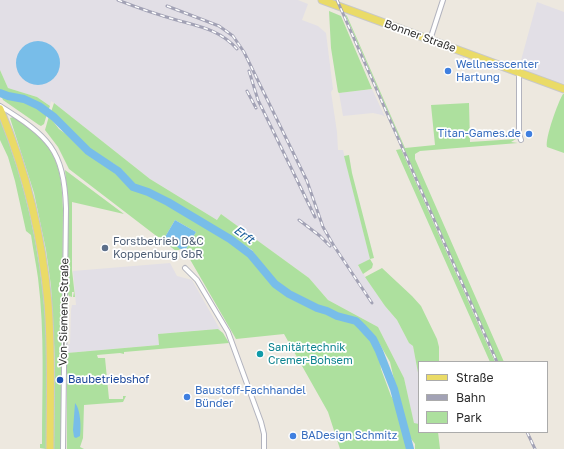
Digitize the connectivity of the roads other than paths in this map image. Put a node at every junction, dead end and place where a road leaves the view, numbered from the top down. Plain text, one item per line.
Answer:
1 (322, 0) edge
2 (443, 0) edge
3 (430, 40) junction
4 (519, 72) junction
5 (564, 89) edge
6 (0, 108) edge
7 (521, 140) dead end
8 (185, 268) dead end
9 (50, 449) edge
10 (63, 449) edge
11 (264, 449) edge

1 - 3 main road, Bonner Straße
2 - 3 street
3 - 4 main road, Bonner Straße
4 - 5 main road, Bonner Straße
4 - 7 street
6 - 9 main road
6 - 10 street, Von-Siemens-Straße
8 - 11 street

